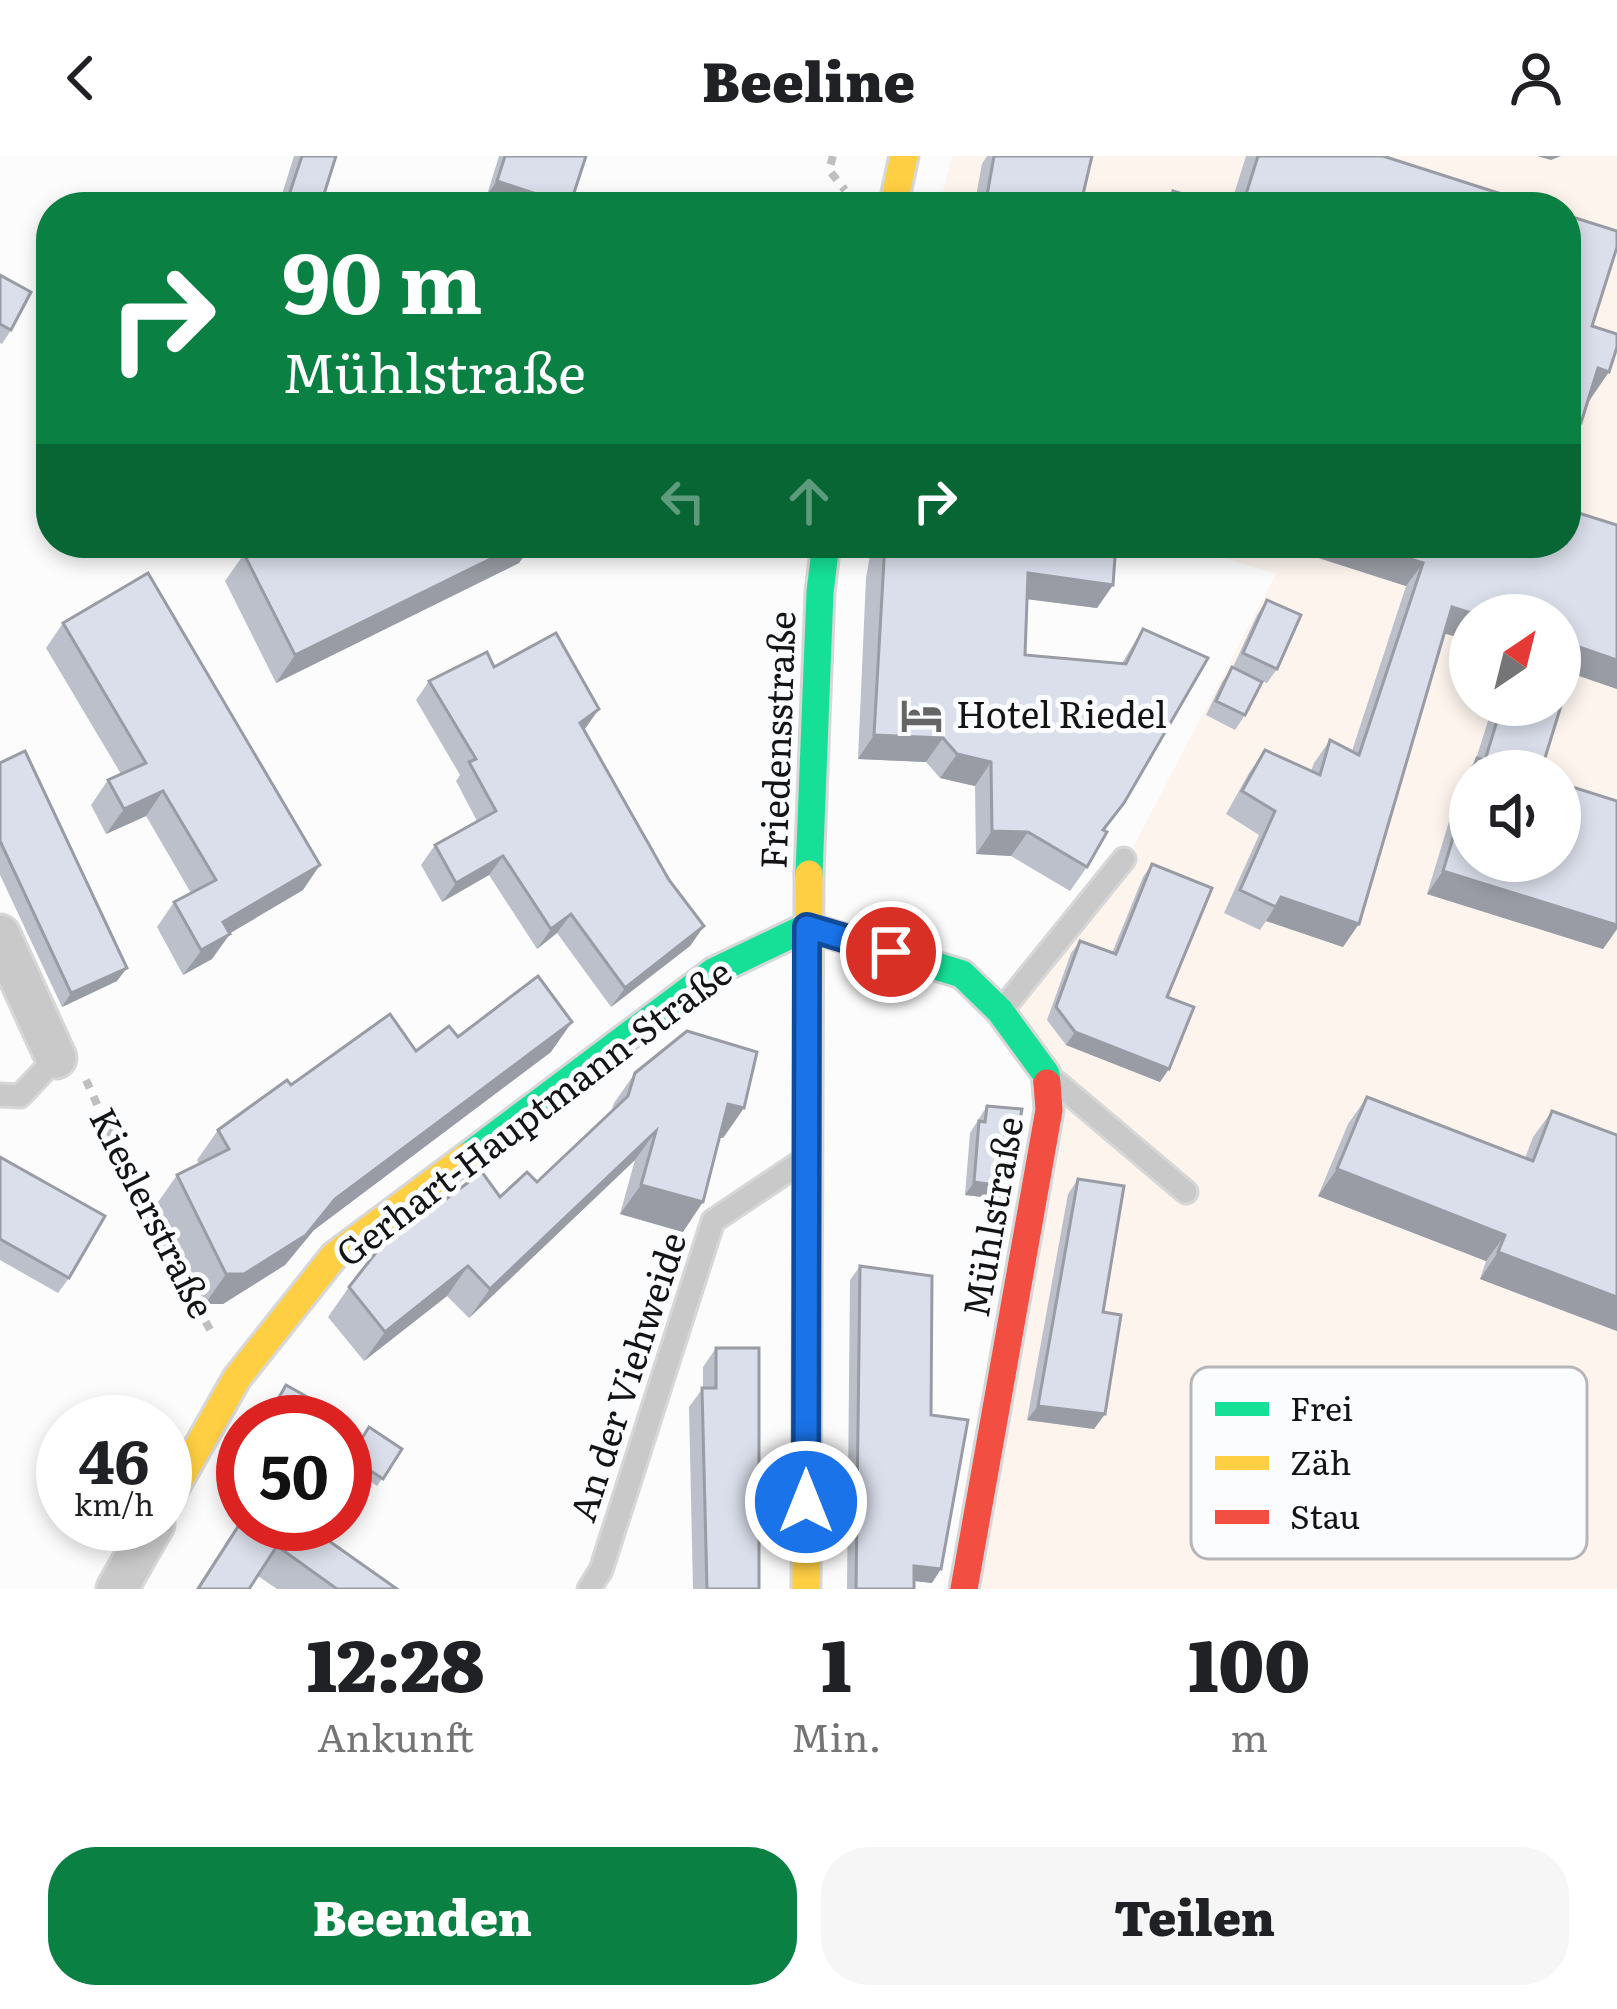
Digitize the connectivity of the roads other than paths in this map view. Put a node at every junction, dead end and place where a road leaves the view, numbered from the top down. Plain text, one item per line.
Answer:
1 (904, 156) edge
2 (896, 192) edge
3 (825, 558) edge
4 (1124, 859) dead end
5 (807, 927) junction
6 (0, 935) edge
7 (1000, 1012) junction
8 (56, 1058) joint
9 (1046, 1074) junction
10 (0, 1095) edge
11 (806, 1159) junction
12 (1186, 1192) dead end
13 (192, 1457) edge
14 (140, 1551) edge
15 (122, 1588) edge
16 (589, 1589) edge
17 (806, 1589) edge
18 (964, 1589) edge

1 - 2 street
3 - 5 street, Friedensstraße
4 - 7 lane
5 - 7 street, Mühlstraße
5 - 11 street, Friedensstraße
5 - 13 street, Gerhart-Hauptmann-Straße
6 - 8 street
7 - 9 street, Mühlstraße
8 - 10 lane
9 - 12 lane
9 - 18 street, Mühlstraße
11 - 16 lane, An der Viehweide
11 - 17 street, Friedensstraße
14 - 15 street

